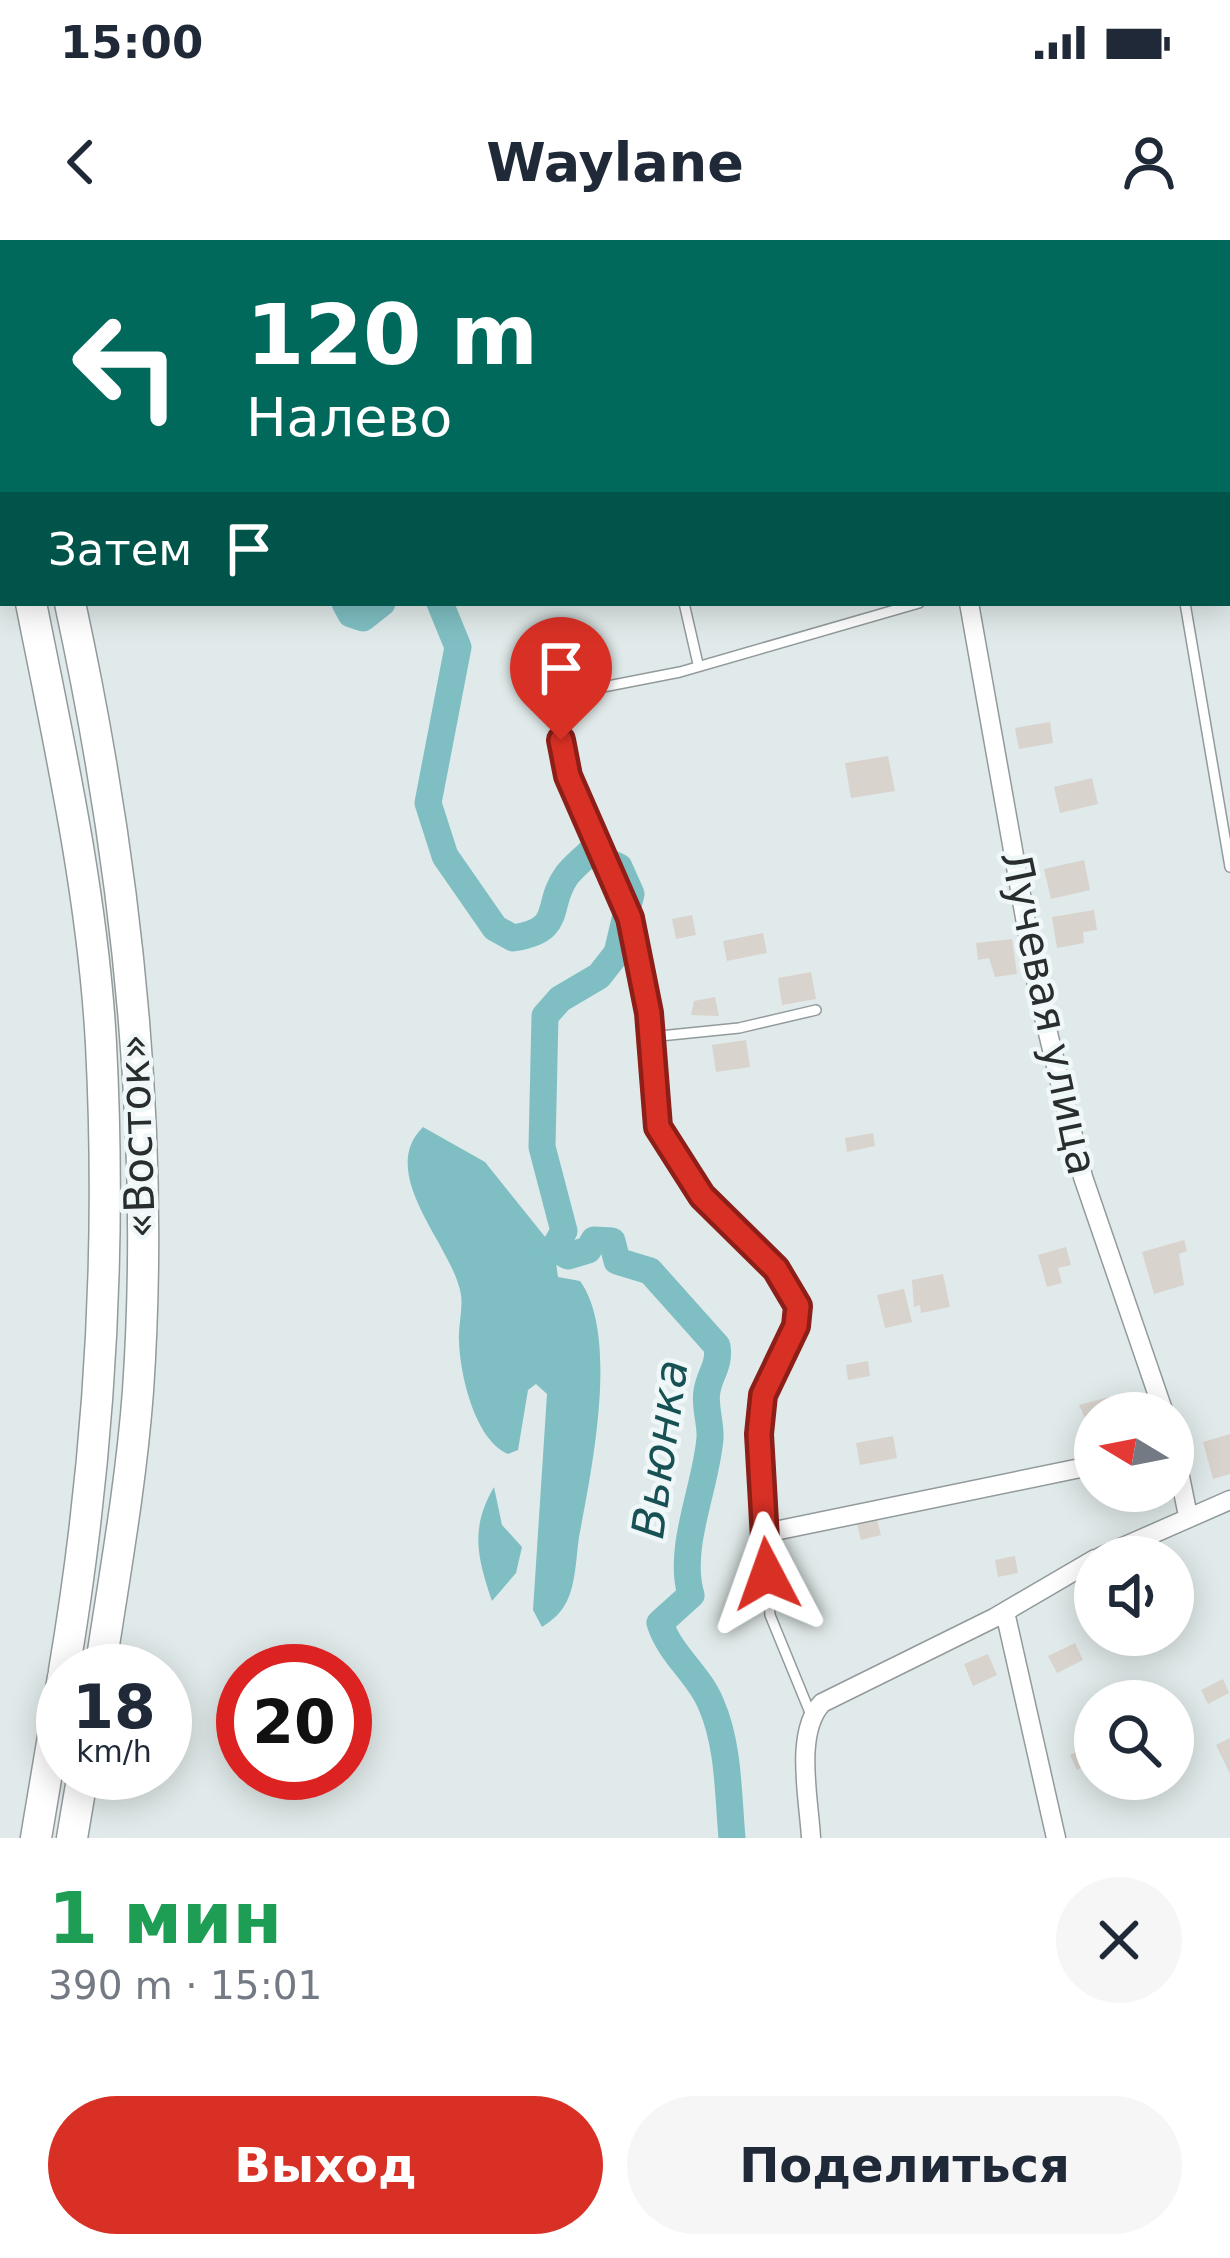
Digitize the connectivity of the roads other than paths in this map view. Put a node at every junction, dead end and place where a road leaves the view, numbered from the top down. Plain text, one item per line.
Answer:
1 (33, 606) edge
2 (71, 606) edge
3 (685, 606) edge
4 (908, 606) edge
5 (970, 606) edge
6 (1186, 606) edge
7 (698, 664) junction
8 (1230, 867) edge
9 (816, 1010) dead end
10 (650, 1036) junction
11 (1157, 1392) edge
12 (1074, 1469) edge
13 (1230, 1500) edge
14 (1187, 1512) edge
15 (1188, 1516) junction
16 (765, 1533) junction
17 (1145, 1536) edge
18 (1074, 1571) edge
19 (1004, 1612) junction
20 (68, 1644) edge
21 (104, 1644) edge
22 (811, 1714) junction
23 (42, 1800) edge
24 (78, 1800) edge
25 (36, 1838) edge
26 (72, 1838) edge
27 (811, 1838) edge
28 (1056, 1838) edge

1 - 20 highway, «Восток»
2 - 21 highway, «Восток»
3 - 7 lane
4 - 7 lane
5 - 11 street, Лучевая улица
6 - 8 lane
7 - 10 lane
9 - 10 lane
10 - 16 lane
12 - 16 street
13 - 15 street
14 - 15 street
15 - 17 street
16 - 22 lane
18 - 19 street
19 - 22 street
19 - 28 street
22 - 27 street
23 - 25 highway, «Восток»
24 - 26 highway

